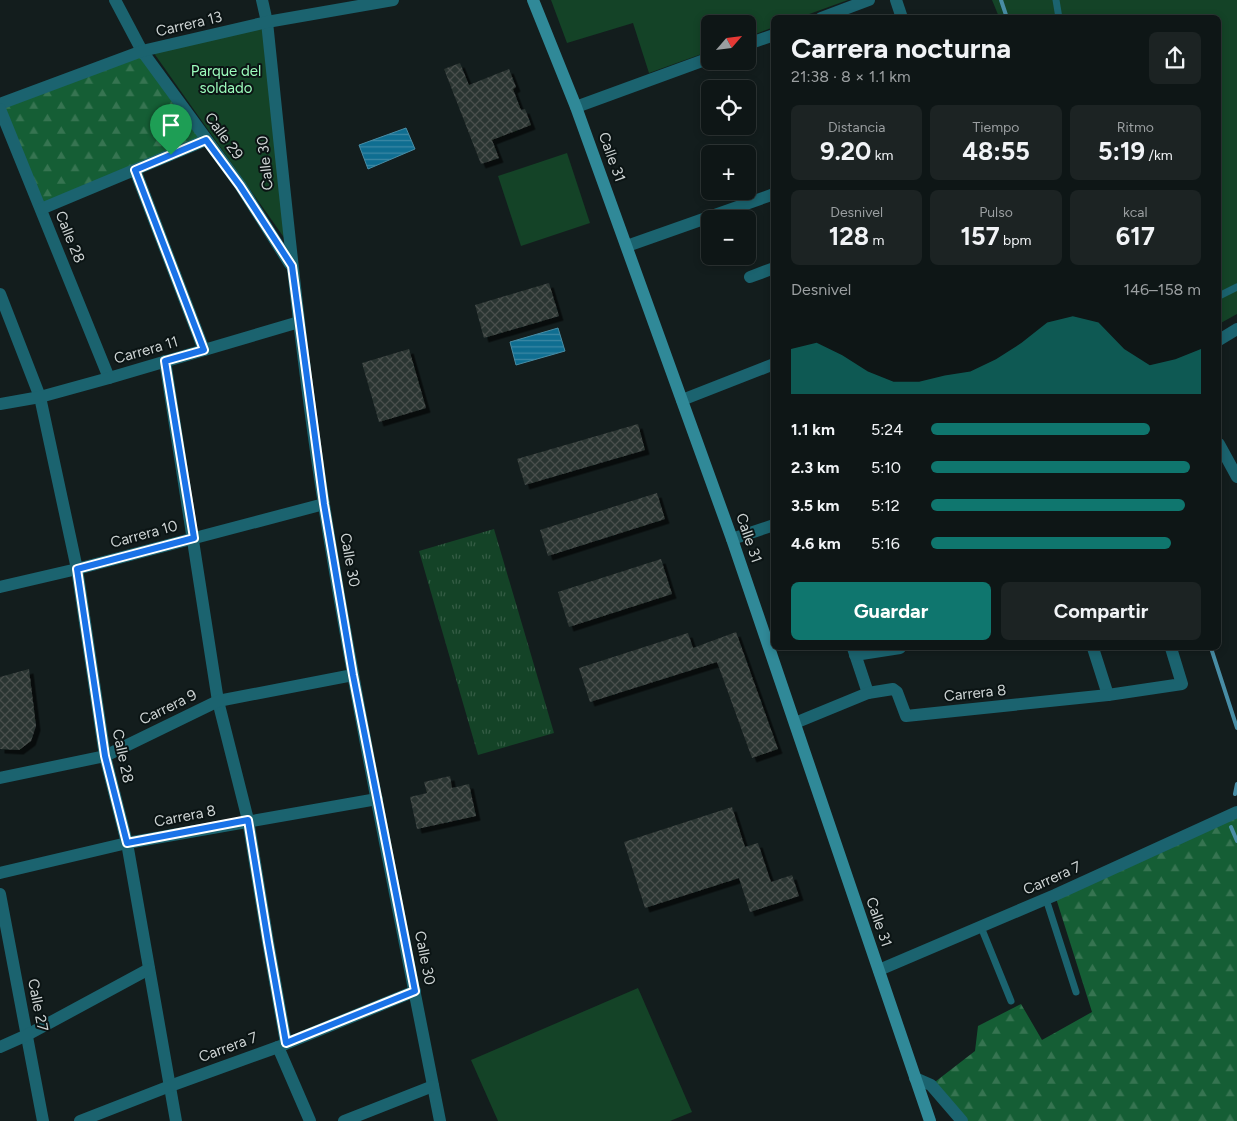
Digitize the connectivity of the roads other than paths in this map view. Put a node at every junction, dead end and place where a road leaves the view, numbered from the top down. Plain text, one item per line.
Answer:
1 (115, 0) edge
2 (262, 0) edge
3 (393, 0) edge
4 (533, 0) edge
5 (869, 0) edge
6 (896, 0) edge
7 (1056, 0) edge
8 (829, 15) edge
9 (901, 15) edge
10 (1058, 15) edge
11 (267, 22) junction
12 (771, 36) edge
13 (756, 41) edge
14 (142, 51) junction
15 (701, 61) edge
16 (0, 104) edge
17 (576, 107) junction
18 (0, 109) edge
19 (206, 140) junction
20 (135, 170) junction
21 (771, 195) edge
22 (41, 209) junction
23 (627, 246) junction
24 (292, 266) junction
25 (771, 269) edge
26 (750, 277) dead end
27 (1237, 287) edge
28 (0, 294) edge
29 (1221, 295) edge
30 (299, 322) junction
31 (1236, 332) edge
32 (1221, 339) edge
33 (204, 350) junction
34 (165, 361) junction
35 (771, 365) edge
36 (109, 378) junction
37 (40, 397) junction
38 (682, 400) junction
39 (0, 404) edge
40 (1221, 448) edge
41 (1237, 477) edge
42 (324, 504) junction
43 (771, 526) edge
44 (194, 538) junction
45 (732, 539) junction
46 (77, 569) junction
47 (0, 587) edge
48 (869, 650) edge
49 (1094, 650) edge
50 (1172, 650) edge
51 (854, 651) edge
52 (353, 675) junction
53 (868, 693) junction
54 (1108, 695) junction
55 (218, 701) junction
56 (795, 723) junction
57 (105, 756) junction
58 (0, 778) edge
59 (377, 798) junction
60 (1237, 812) edge
61 (248, 820) junction
62 (127, 843) junction
63 (0, 873) edge
64 (0, 894) edge
65 (1046, 899) junction
66 (981, 927) junction
67 (149, 970) junction
68 (879, 970) junction
69 (415, 991) junction
70 (1076, 992) dead end
71 (1011, 1001) dead end
72 (27, 1035) junction
73 (282, 1045) junction
74 (0, 1047) edge
75 (915, 1078) junction
76 (170, 1086) junction
77 (433, 1086) junction
78 (43, 1121) edge
79 (80, 1121) edge
80 (176, 1121) edge
81 (310, 1121) edge
82 (344, 1121) edge
83 (440, 1121) edge
84 (930, 1121) edge
85 (962, 1121) edge

1 - 14 street, Calle 29
2 - 11 street, Calle 30
3 - 11 street, Carrera 13
4 - 17 main road, Calle 31
5 - 8 street
6 - 9 street
7 - 10 lane
11 - 14 street, Carrera 13
11 - 24 street, Calle 30
12 - 13 street
14 - 16 street, Carrera 13
14 - 19 street, Calle 29
15 - 17 street
17 - 23 main road, Calle 31
18 - 22 street, Calle 28
19 - 20 street
19 - 24 street, Calle 29
20 - 22 street
20 - 33 street
21 - 23 street
22 - 36 street, Calle 28
23 - 38 main road, Calle 31
24 - 30 street, Calle 30
25 - 26 street
27 - 29 lane
28 - 37 street, Calle 28
30 - 33 street, Carrera 11
30 - 42 street, Calle 30
31 - 32 street
33 - 34 street, Carrera 11
34 - 36 street, Carrera 11
34 - 44 street
35 - 38 street
36 - 37 street, Carrera 11
37 - 39 street, Carrera 11
37 - 46 street, Calle 28
38 - 45 main road, Calle 31
40 - 41 street
42 - 44 street, Carrera 10
42 - 52 street, Calle 30
43 - 45 street
44 - 46 street, Carrera 10
44 - 55 street
45 - 56 main road, Calle 31
46 - 47 street, Carrera 10
46 - 57 street, Calle 28
48 - 51 street
49 - 54 street
50 - 54 street, Carrera 8
51 - 53 street
52 - 55 street, Carrera 9
52 - 59 street, Calle 30
53 - 54 street, Carrera 8
53 - 56 street, Carrera 8
55 - 57 street, Carrera 9
55 - 61 street
56 - 68 main road, Calle 31
57 - 58 street, Carrera 9
57 - 62 street, Calle 28
59 - 61 street, Carrera 8
59 - 69 street, Calle 30
60 - 65 street, Carrera 7
61 - 62 street, Carrera 8
61 - 73 street
62 - 63 street, Carrera 8
62 - 67 street, Calle 28
64 - 72 street, Calle 27
65 - 66 street, Carrera 7
65 - 70 lane
66 - 68 street, Carrera 7
66 - 71 lane
67 - 72 street
67 - 76 street, Calle 28
68 - 75 main road, Calle 31
69 - 73 street, Carrera 7
69 - 77 street, Calle 30
72 - 74 street
72 - 78 street, Calle 27
73 - 76 street, Carrera 7
73 - 81 street
75 - 84 main road, Calle 31
75 - 85 street
76 - 79 street, Carrera 7
76 - 80 street, Calle 28
77 - 82 street
77 - 83 street, Calle 30

